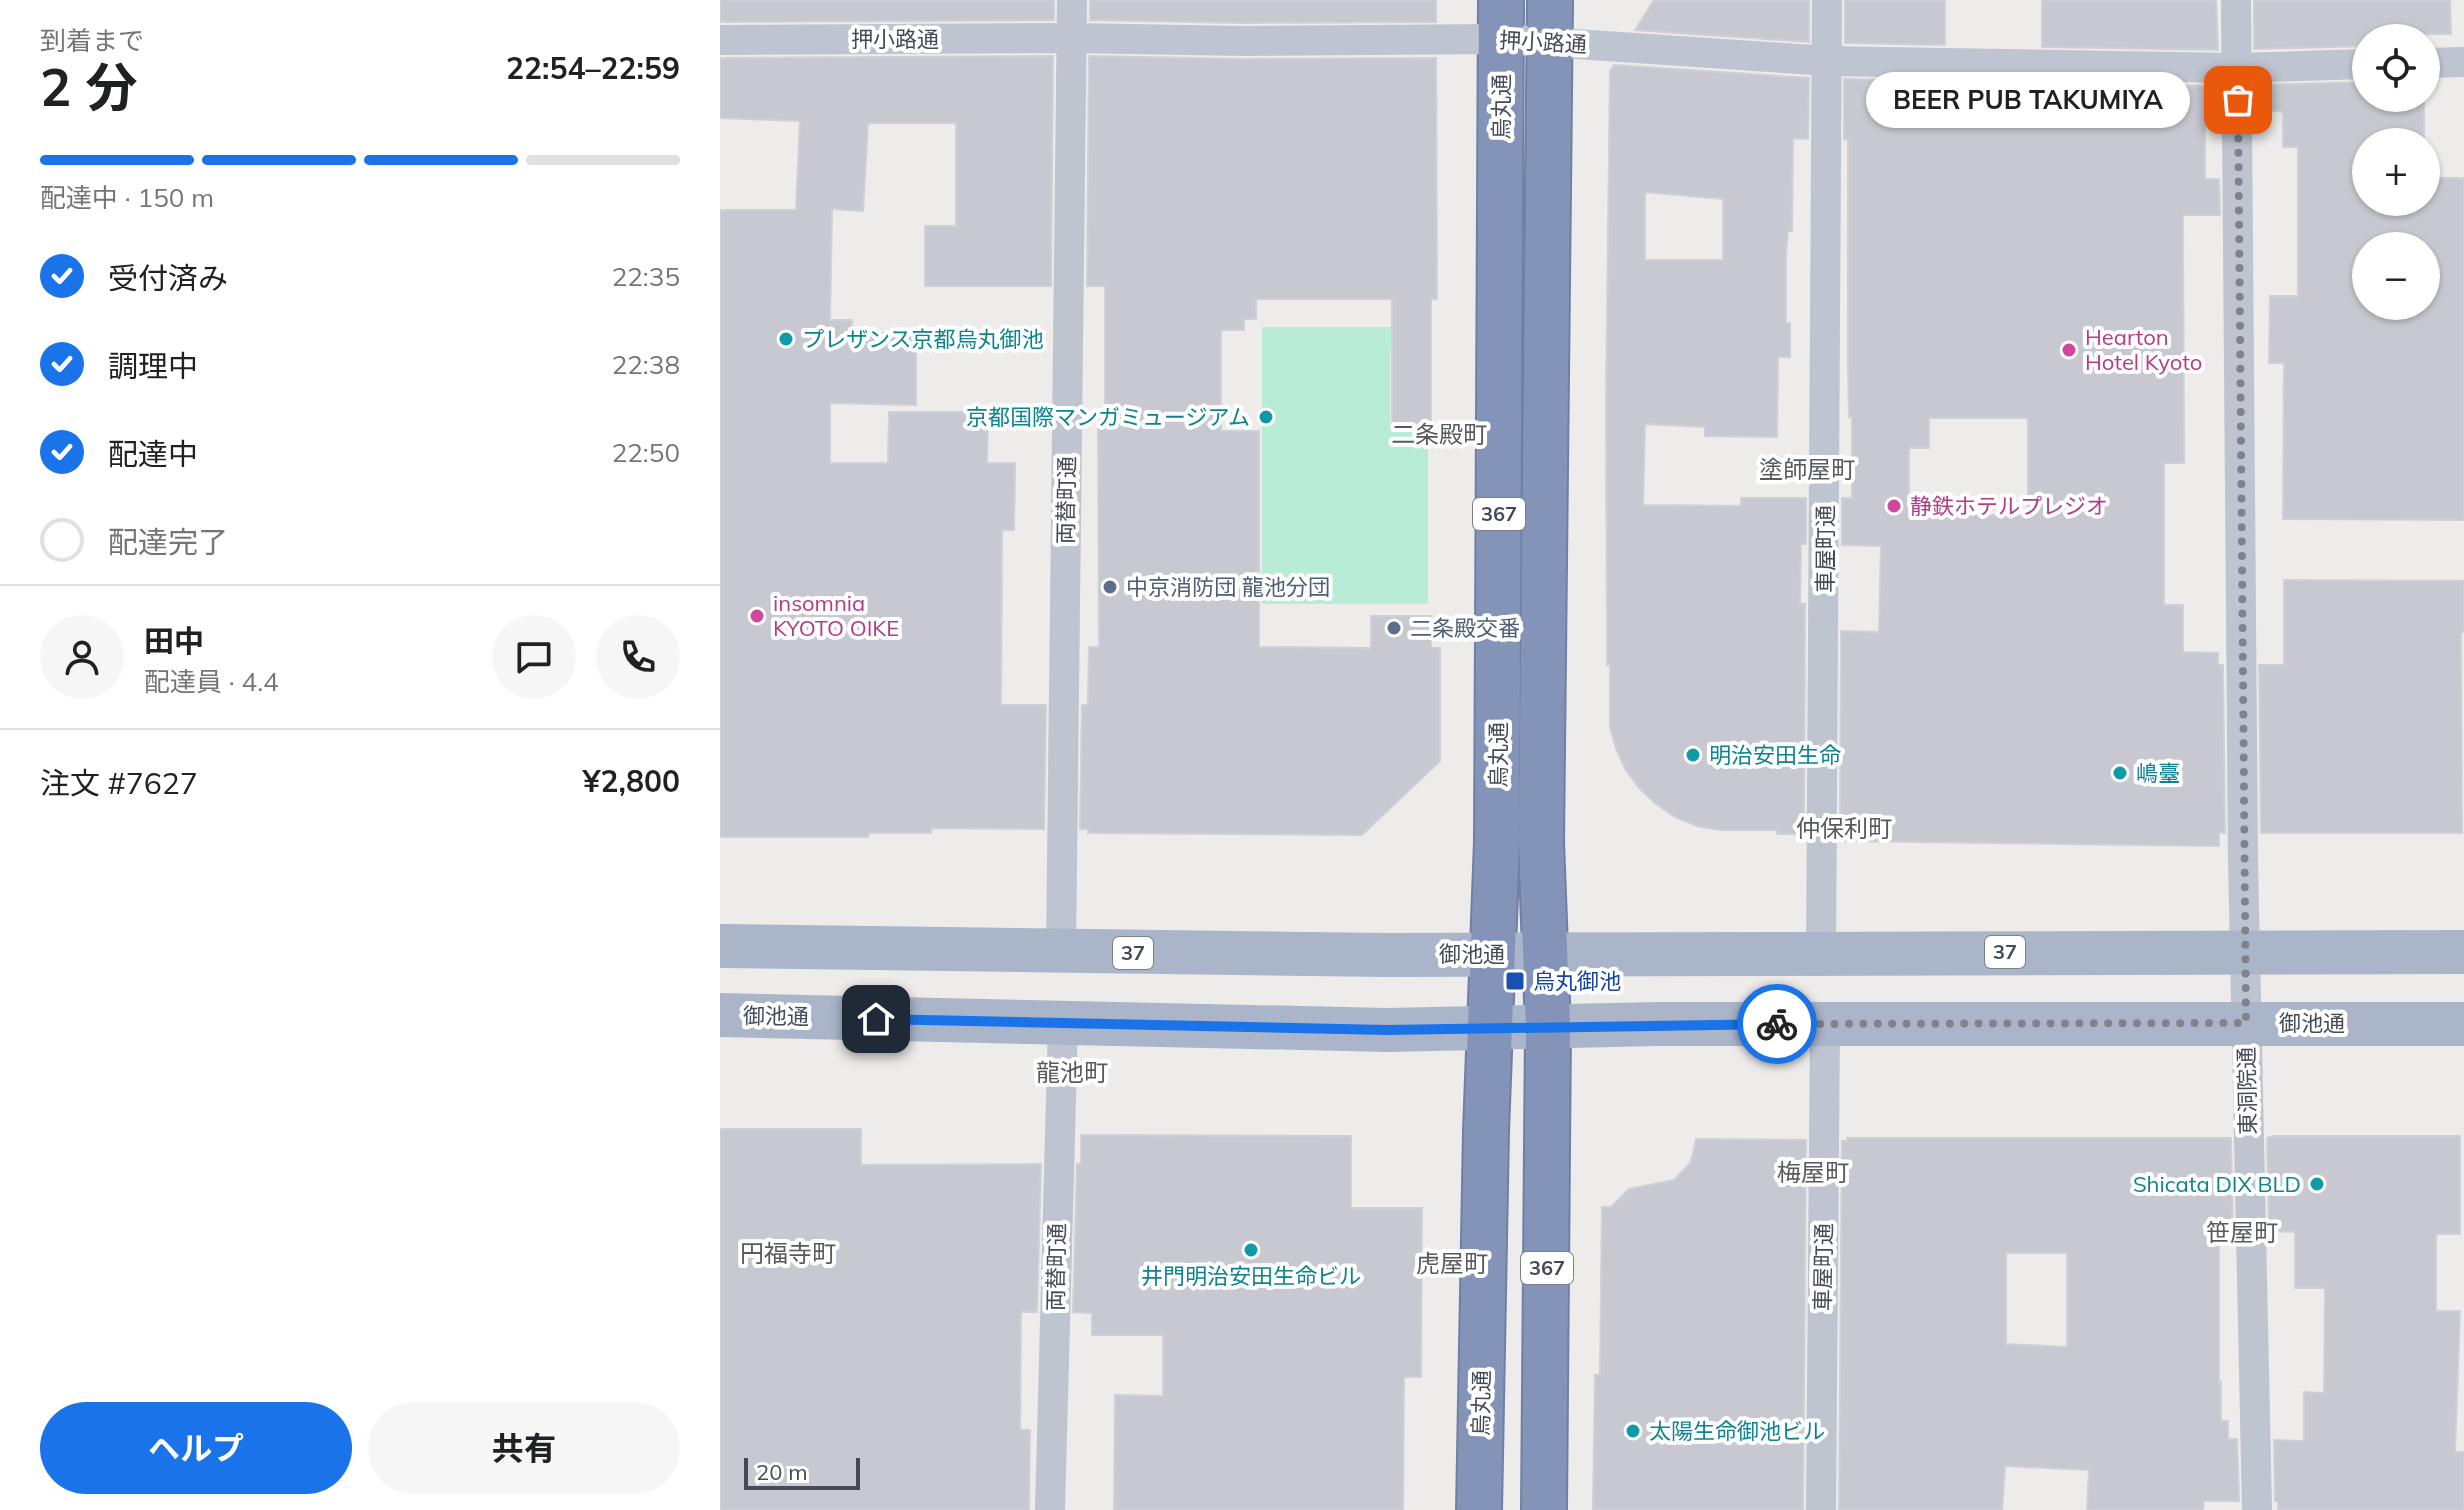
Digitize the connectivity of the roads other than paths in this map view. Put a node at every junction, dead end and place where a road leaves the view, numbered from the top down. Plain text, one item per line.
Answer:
1 (1072, 0) edge
2 (1827, 0) edge
3 (2236, 0) edge
4 (1501, 20) edge
5 (1550, 21) edge
6 (1072, 38) junction
7 (720, 40) edge
8 (1828, 61) junction
9 (2464, 62) edge
10 (2440, 63) edge
11 (2352, 64) edge
12 (2238, 68) junction
13 (720, 946) edge
14 (1061, 952) junction
15 (2245, 952) junction
16 (2464, 952) edge
17 (1493, 954) junction
18 (1545, 954) junction
19 (1821, 954) junction
20 (720, 1015) edge
21 (1063, 1023) junction
22 (1825, 1023) junction
23 (2246, 1023) junction
24 (2464, 1024) edge
25 (1548, 1027) junction
26 (1490, 1028) junction
27 (1050, 1510) edge
28 (1479, 1510) edge
29 (1544, 1510) edge
30 (1821, 1510) edge
31 (2257, 1510) edge

1 - 6 street, 両替町通
2 - 8 street, 車屋町通
3 - 12 street, 東洞院通
4 - 5 street, 押小路通
4 - 6 street, 押小路通
4 - 17 highway, 烏丸通 / 367
5 - 8 street, 押小路通
5 - 18 highway, 烏丸通 / 367
6 - 7 street, 押小路通
6 - 14 street, 両替町通
8 - 12 street, 押小路通
8 - 19 street, 車屋町通
9 - 10 street
11 - 12 street, 押小路通
12 - 15 street, 東洞院通
13 - 14 main road, 御池通 / 37
14 - 17 main road, 御池通 / 37
15 - 16 main road, 御池通 / 37
15 - 19 main road, 御池通 / 37
15 - 23 street, 東洞院通
17 - 18 main road, 御池通 / 37
17 - 26 highway, 烏丸通 / 367
18 - 19 main road, 御池通 / 37
18 - 25 highway, 烏丸通 / 367
20 - 21 main road, 御池通
21 - 26 main road, 御池通
21 - 27 street, 両替町通
22 - 23 main road, 御池通
22 - 25 main road, 御池通
22 - 30 street, 車屋町通
23 - 24 main road, 御池通
23 - 31 street, 東洞院通
25 - 26 main road, 御池通
25 - 29 highway, 烏丸通 / 367
26 - 28 highway, 烏丸通 / 367

